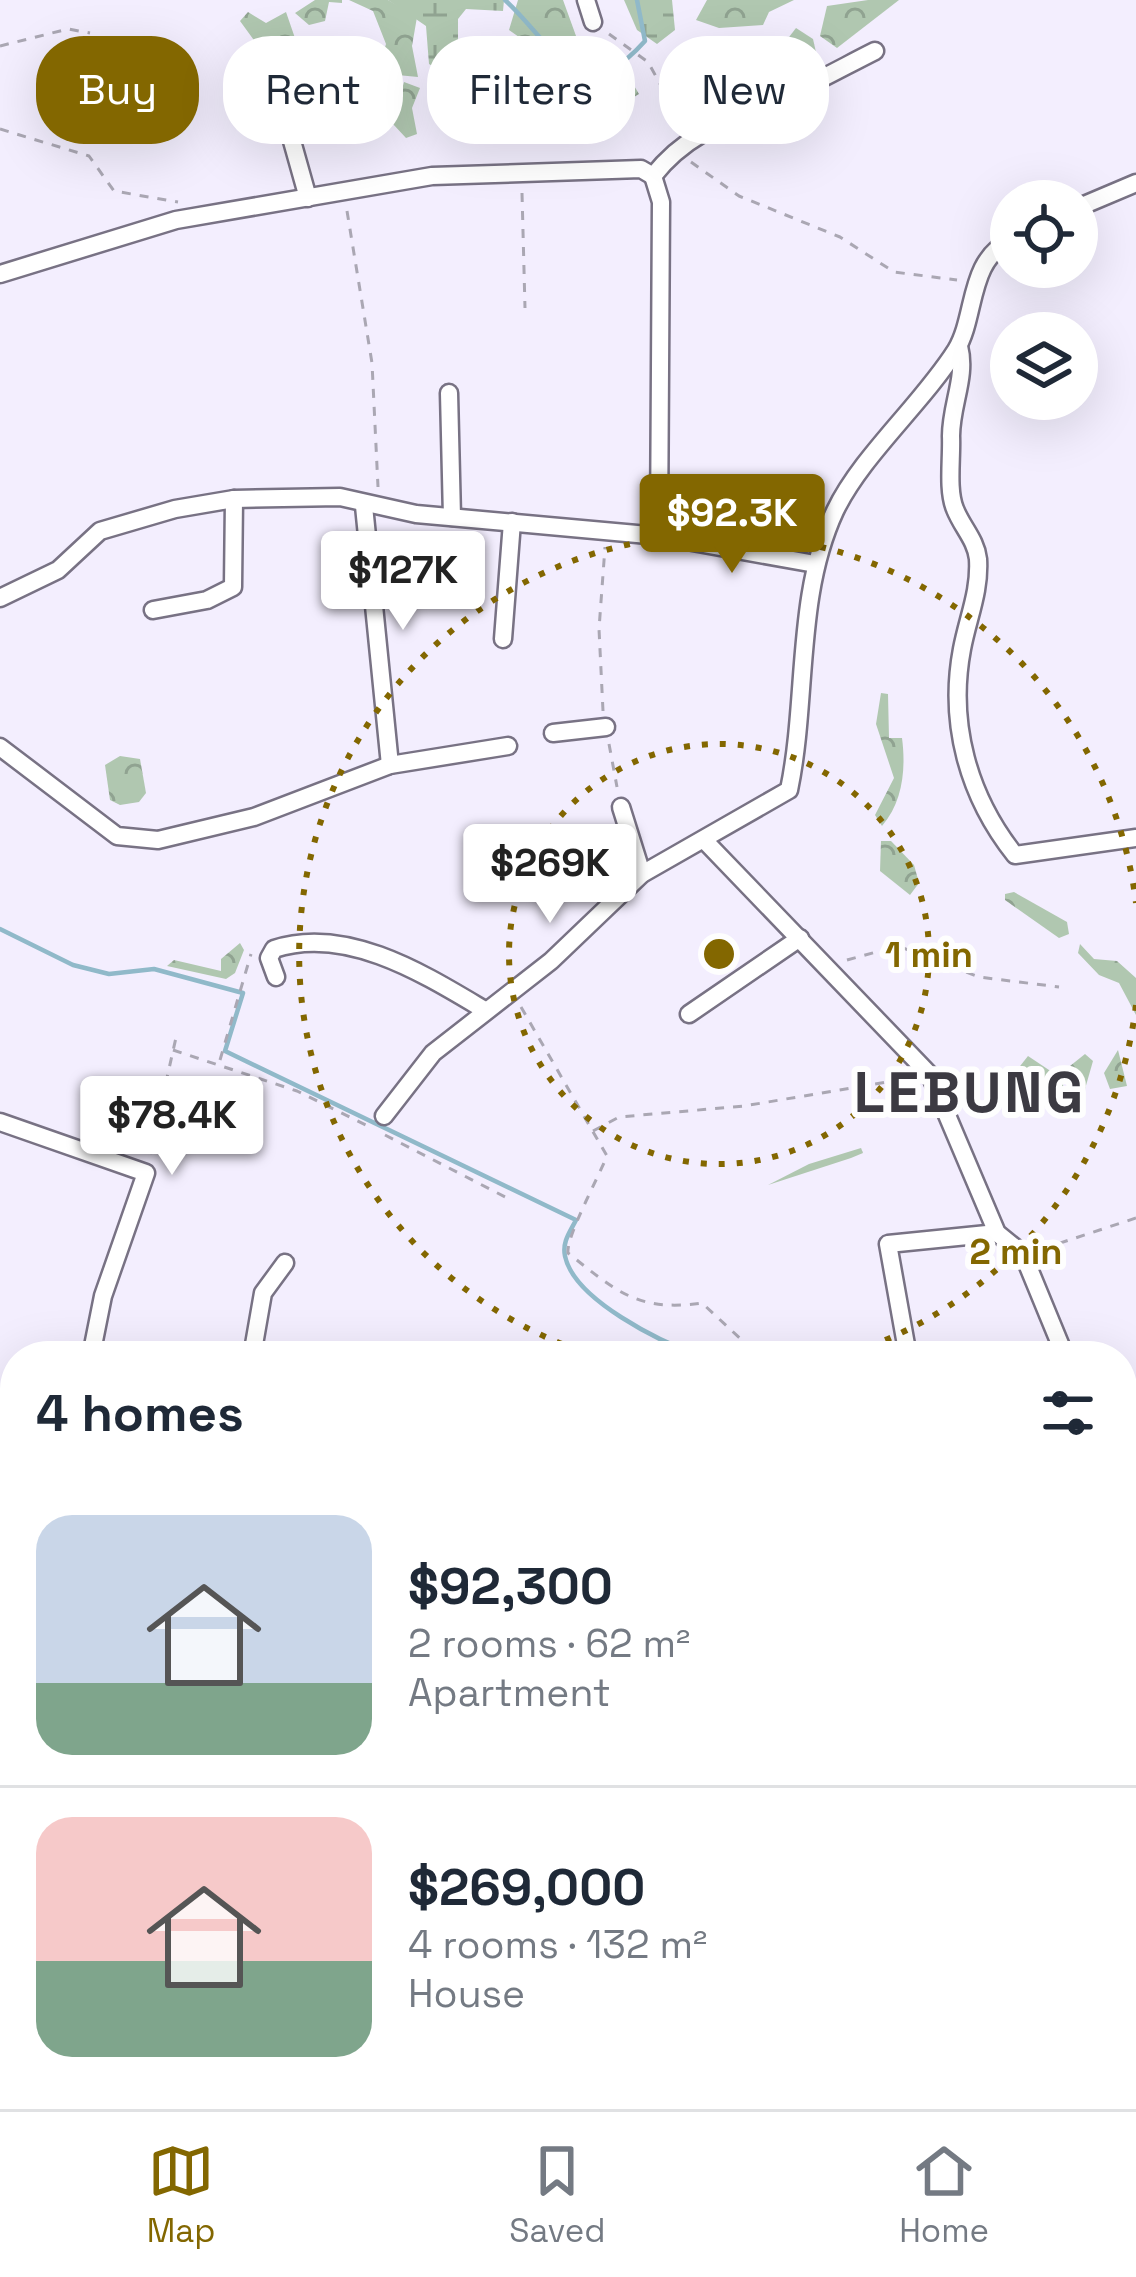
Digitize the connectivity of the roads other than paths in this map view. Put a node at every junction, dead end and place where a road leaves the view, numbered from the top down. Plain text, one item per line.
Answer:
1 (586, 0) edge
2 (593, 22) road end
3 (875, 51) dead end
4 (293, 144) edge
5 (652, 176) junction
6 (1136, 183) edge
7 (308, 198) junction
8 (1098, 199) edge
9 (990, 261) edge
10 (0, 274) edge
11 (959, 346) junction
12 (449, 393) dead end
13 (234, 499) junction
14 (371, 507) junction
15 (452, 517) junction
16 (512, 522) junction
17 (658, 536) junction
18 (815, 565) junction
19 (0, 598) edge
20 (153, 610) dead end
21 (503, 639) dead end
22 (606, 727) road end
23 (553, 733) dead end
24 (508, 746) dead end
25 (0, 747) edge
26 (390, 765) junction
27 (621, 807) road end
28 (1136, 838) edge
29 (704, 840) junction
30 (642, 874) junction
31 (800, 938) junction
32 (276, 977) dead end
33 (483, 1009) junction
34 (689, 1013) dead end
35 (0, 1122) edge
36 (380, 1123) road end
37 (997, 1233) junction
38 (285, 1263) dead end
39 (94, 1341) edge
40 (255, 1341) edge
41 (905, 1341) edge
42 (1059, 1341) edge

1 - 2 street
3 - 5 street
4 - 7 street
5 - 7 street
5 - 17 street
6 - 8 street
7 - 10 street
9 - 11 street
11 - 18 street
11 - 28 street
12 - 15 street
13 - 14 street
13 - 19 street
13 - 20 street
14 - 15 street
14 - 26 street
15 - 16 street
16 - 17 street
16 - 21 street
17 - 18 street
18 - 29 street
22 - 23 street
24 - 26 street
25 - 26 street
27 - 30 street
29 - 30 street
29 - 31 street
30 - 33 street
31 - 34 street
31 - 37 street
32 - 33 street
33 - 36 street
35 - 39 street
37 - 41 street
37 - 42 street
38 - 40 street

